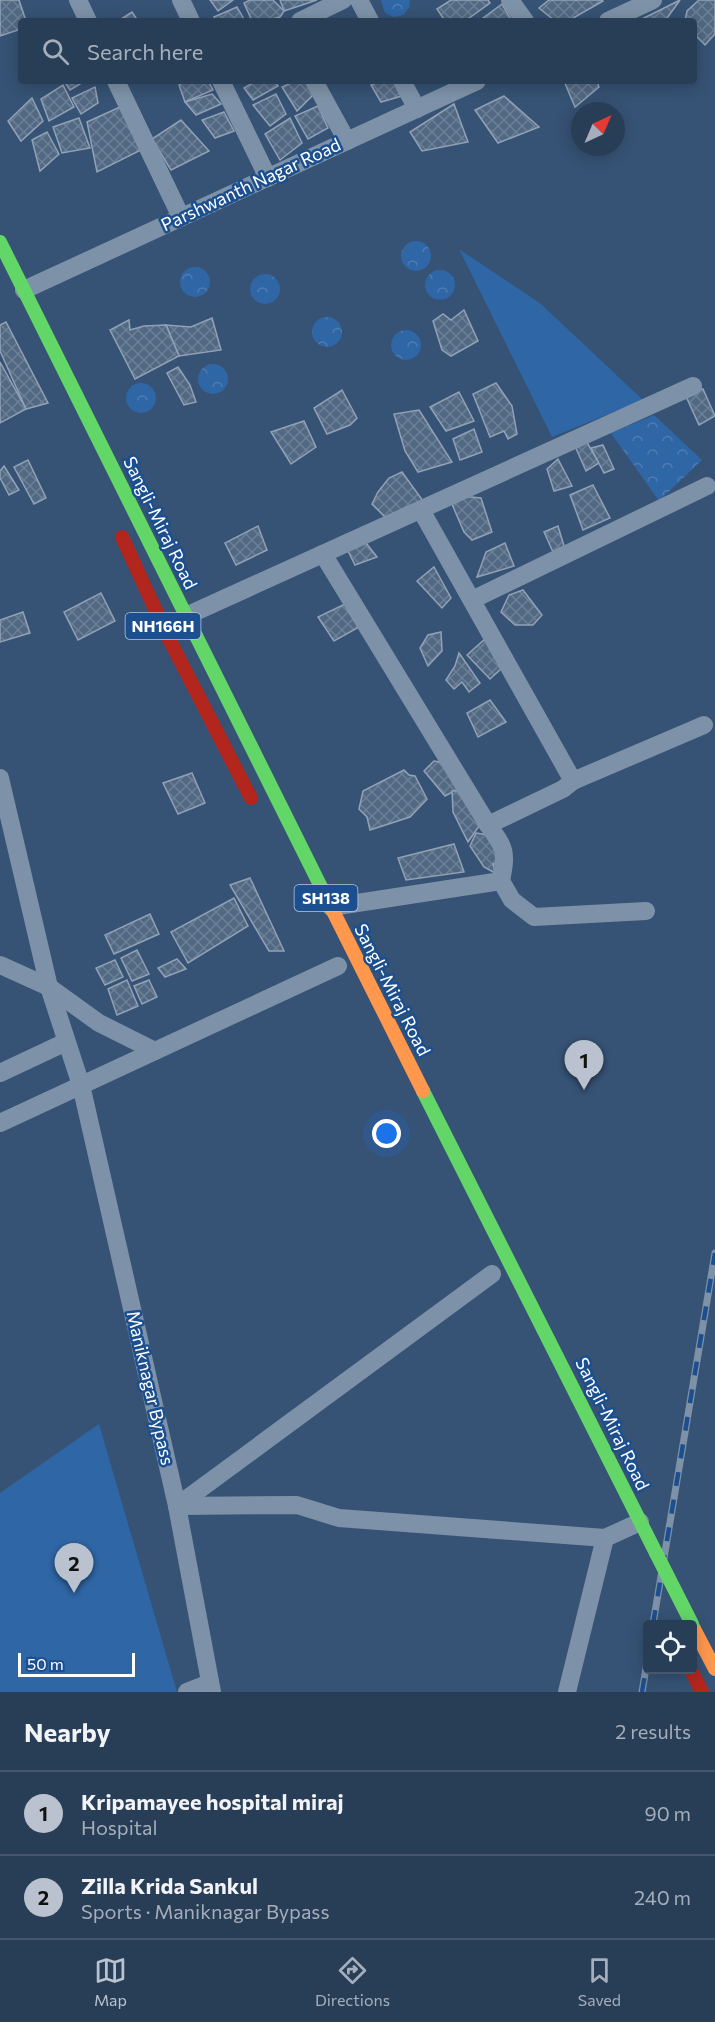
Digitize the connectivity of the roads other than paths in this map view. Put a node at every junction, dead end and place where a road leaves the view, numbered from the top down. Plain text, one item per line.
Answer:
1 (78, 0) edge
2 (181, 0) edge
3 (343, 0) edge
4 (359, 0) edge
5 (510, 0) edge
6 (653, 0) edge
7 (87, 18) edge
8 (190, 18) edge
9 (306, 18) edge
10 (368, 18) edge
11 (523, 18) edge
12 (614, 18) edge
13 (117, 84) edge
14 (222, 84) edge
15 (316, 84) edge
16 (404, 84) edge
17 (471, 84) edge
18 (417, 109) junction
19 (347, 141) junction
20 (268, 177) junction
21 (182, 217) junction
22 (0, 242) edge
23 (24, 290) junction
24 (693, 386) dead end
25 (707, 486) dead end
26 (421, 510) junction
27 (119, 529) dead end
28 (323, 554) junction
29 (472, 600) junction
30 (186, 616) junction
31 (704, 725) dead end
32 (0, 778) edge
33 (573, 781) junction
34 (256, 807) dead end
35 (488, 825) junction
36 (501, 880) junction
37 (331, 907) junction
38 (646, 911) dead end
39 (0, 965) edge
40 (338, 966) dead end
41 (49, 987) junction
42 (66, 1042) junction
43 (155, 1051) junction
44 (0, 1073) edge
45 (81, 1085) junction
46 (0, 1123) edge
47 (492, 1274) dead end
48 (177, 1506) junction
49 (640, 1522) junction
50 (605, 1538) junction
51 (690, 1620) edge
52 (697, 1635) edge
53 (715, 1669) edge
54 (693, 1674) edge
55 (211, 1688) edge
56 (187, 1692) edge
57 (567, 1692) edge
58 (702, 1692) edge

1 - 7 street
2 - 8 street
3 - 9 street
4 - 10 street
5 - 11 street
6 - 12 street
13 - 21 street
14 - 20 street
15 - 19 street
16 - 18 street
17 - 18 street, Parshwanth Nagar Road
18 - 19 street, Parshwanth Nagar Road
19 - 20 street, Parshwanth Nagar Road
20 - 21 street, Parshwanth Nagar Road
21 - 23 street, Parshwanth Nagar Road
22 - 23 highway, Sangli-Miraj Road / SH138
23 - 30 highway, Sangli-Miraj Road / SH138
24 - 26 street
25 - 29 street
26 - 28 street
26 - 29 street
27 - 34 highway, NH166H
28 - 30 street
28 - 35 street
29 - 33 street
30 - 37 highway, Sangli-Miraj Road / SH138
31 - 33 street
32 - 41 street
33 - 35 street
35 - 36 street
36 - 37 street
36 - 38 street
37 - 49 highway, Sangli-Miraj Road / SH138
39 - 41 street
40 - 43 street
41 - 42 street
41 - 43 street
42 - 44 street
42 - 45 street, Maniknagar Bypass
43 - 45 street
45 - 46 street
45 - 48 street, Maniknagar Bypass
47 - 48 street
48 - 50 street
48 - 55 street, Maniknagar Bypass
49 - 50 street
49 - 51 highway, Sangli-Miraj Road / SH138, bridge
50 - 57 street
52 - 53 highway, Sangli-Miraj Road / SH138
54 - 58 highway
55 - 56 street

